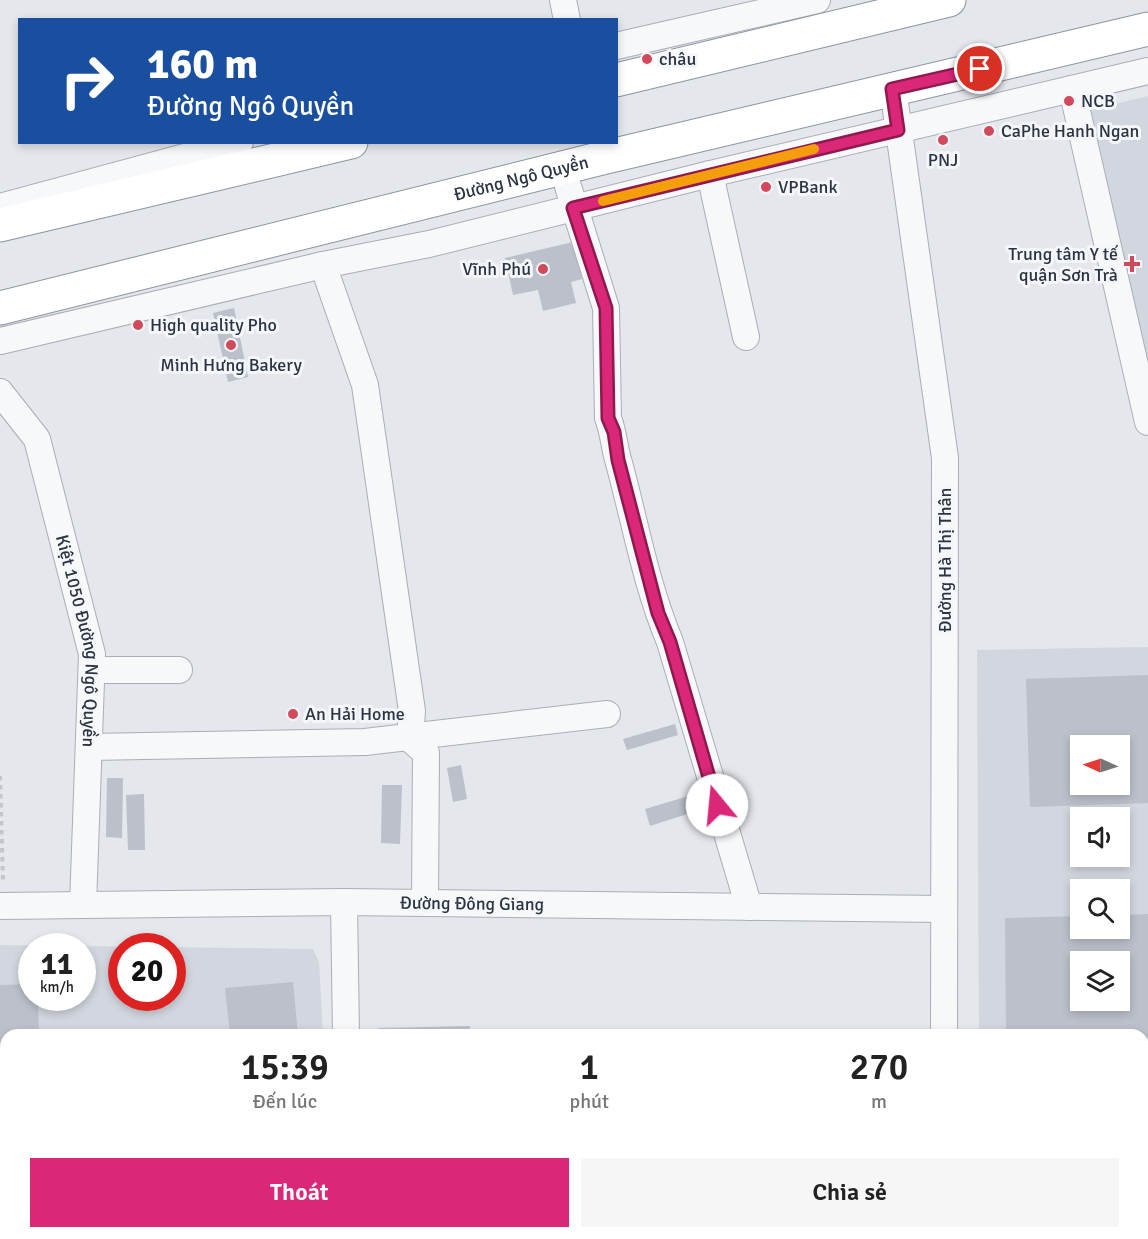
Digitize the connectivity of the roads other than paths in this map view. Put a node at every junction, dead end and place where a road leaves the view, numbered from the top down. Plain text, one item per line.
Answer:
1 (563, 0) edge
2 (817, 0) edge
3 (950, 0) edge
4 (567, 18) edge
5 (1148, 29) edge
6 (618, 46) edge
7 (1148, 71) edge
8 (618, 80) edge
9 (892, 89) junction
10 (1072, 89) junction
11 (898, 130) junction
12 (232, 144) edge
13 (343, 144) edge
14 (562, 167) junction
15 (710, 174) junction
16 (0, 207) edge
17 (573, 208) junction
18 (0, 225) edge
19 (323, 265) junction
20 (0, 308) edge
21 (747, 337) dead end
22 (0, 341) edge
23 (0, 392) edge
24 (1148, 422) edge
25 (92, 670) junction
26 (179, 670) dead end
27 (607, 714) dead end
28 (410, 739) junction
29 (89, 747) junction
30 (344, 902) junction
31 (425, 902) junction
32 (83, 905) junction
33 (2, 906) edge
34 (749, 907) junction
35 (944, 909) junction
36 (346, 1029) edge
37 (944, 1029) edge

1 - 4 street
2 - 6 street
3 - 8 highway
5 - 9 highway, Đường Ngô Quyền
7 - 10 street
9 - 11 street, Đường Hà Thị Thân
9 - 14 highway, Đường Ngô Quyền
10 - 11 street
10 - 24 street
11 - 15 street
11 - 35 street, Đường Hà Thị Thân
12 - 16 street
13 - 18 highway
14 - 17 street
14 - 20 highway, Đường Ngô Quyền
15 - 17 street
15 - 21 street
17 - 19 street
17 - 34 street
19 - 22 street
19 - 28 street
23 - 25 street, Kiệt 1050 Đường Ngô Quyền
25 - 26 street
25 - 29 street, Kiệt 1050 Đường Ngô Quyền
27 - 28 street
28 - 29 street
28 - 31 street
29 - 32 street, Kiệt 1050 Đường Ngô Quyền
30 - 31 street, Đường Đông Giang
30 - 32 street, Đường Đông Giang
30 - 36 street
31 - 34 street, Đường Đông Giang
32 - 33 street, Đường Đông Giang
34 - 35 street, Đường Đông Giang
35 - 37 street, Đường Hà Thị Thân

